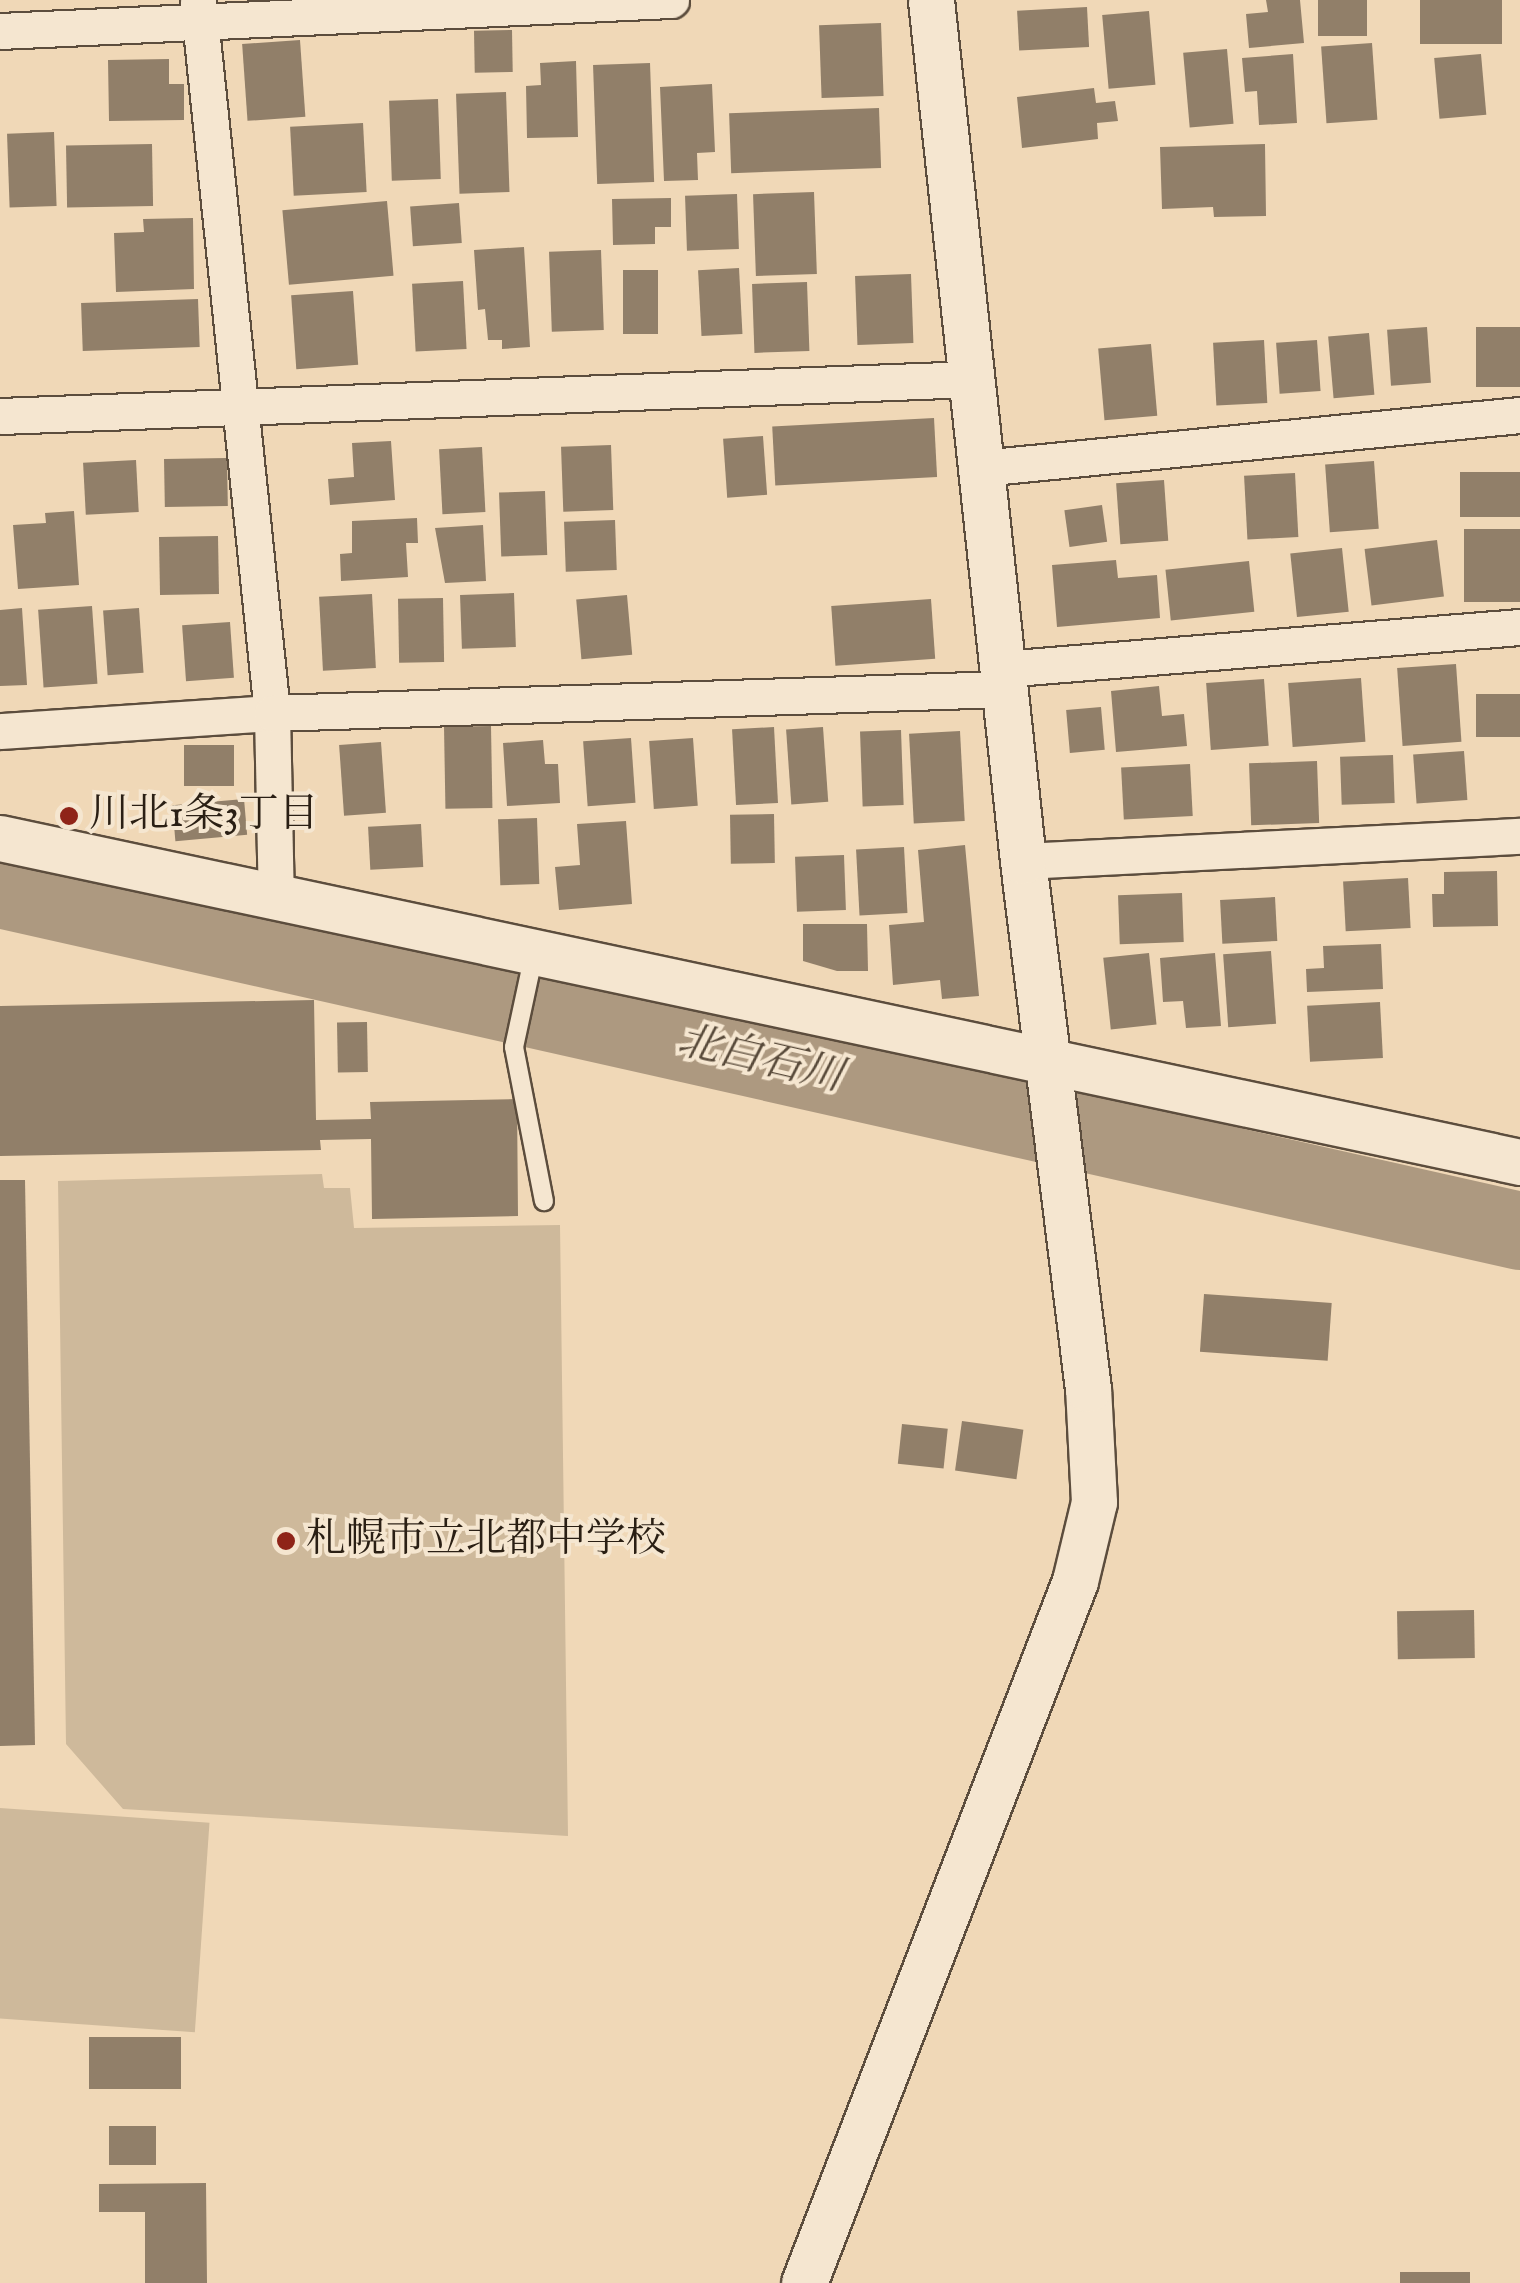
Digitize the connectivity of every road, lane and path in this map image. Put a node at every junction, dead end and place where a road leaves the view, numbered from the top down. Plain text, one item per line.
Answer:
1 (671, 0) edge
2 (931, 0) edge
3 (199, 11) edge
4 (0, 31) edge
5 (972, 379) junction
6 (241, 404) junction
7 (1520, 414) edge
8 (0, 416) edge
9 (982, 468) junction
10 (1520, 627) edge
11 (1003, 679) junction
12 (272, 713) junction
13 (0, 731) edge
14 (1520, 836) edge
15 (0, 838) edge
16 (1023, 861) junction
17 (276, 901) junction
18 (532, 970) junction
19 (1050, 1079) junction
20 (1520, 1162) edge
21 (544, 1201) dead end
22 (804, 2283) edge

1 - 3 street
2 - 5 street
3 - 4 street
3 - 6 street
5 - 6 street
5 - 9 street
6 - 8 street
6 - 12 street
7 - 9 street
9 - 11 street
10 - 11 street
11 - 12 street
11 - 16 street
12 - 13 street
12 - 17 street
14 - 16 street
15 - 17 street
16 - 19 street
17 - 18 street
18 - 19 street
18 - 21 lane
19 - 20 street
19 - 22 street

